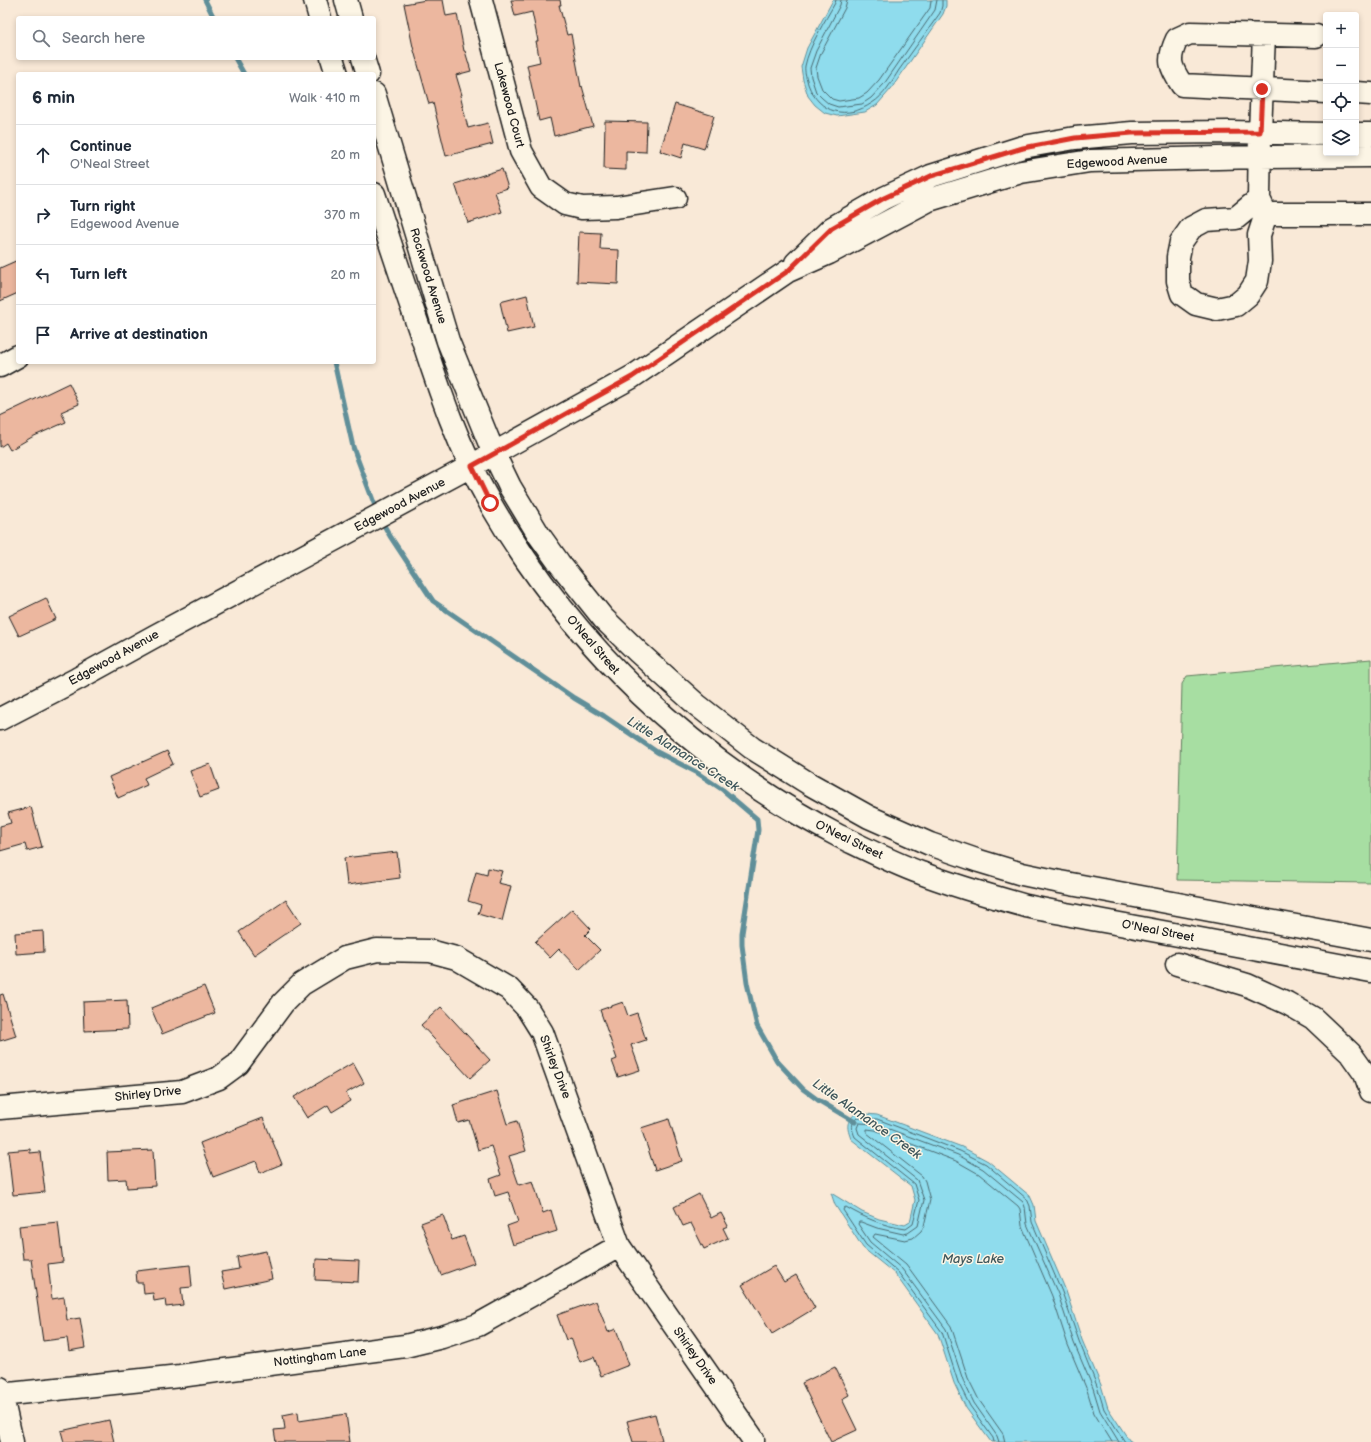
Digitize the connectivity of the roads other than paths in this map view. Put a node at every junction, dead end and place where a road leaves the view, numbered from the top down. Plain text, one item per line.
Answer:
1 (315, 0) edge
2 (346, 0) edge
3 (481, 0) edge
4 (319, 16) edge
5 (350, 16) edge
6 (1264, 35) junction
7 (1316, 36) dead end
8 (333, 60) edge
9 (364, 60) edge
10 (336, 72) edge
11 (367, 72) edge
12 (1262, 89) junction
13 (1323, 92) edge
14 (1359, 93) edge
15 (1371, 94) edge
16 (376, 101) edge
17 (1260, 132) junction
18 (1323, 134) edge
19 (1359, 134) edge
20 (1371, 134) edge
21 (1048, 143) junction
22 (1371, 156) edge
23 (1260, 157) junction
24 (1045, 167) junction
25 (675, 198) dead end
26 (376, 200) edge
27 (1263, 207) junction
28 (1371, 214) edge
29 (788, 271) junction
30 (16, 357) edge
31 (0, 366) edge
32 (494, 454) junction
33 (472, 466) junction
34 (0, 719) edge
35 (1371, 940) edge
36 (1177, 964) dead end
37 (1371, 971) edge
38 (1371, 1091) edge
39 (0, 1108) edge
40 (619, 1246) junction
41 (1, 1392) edge
42 (753, 1441) edge
43 (12, 1442) edge

1 - 4 street
2 - 5 street
3 - 25 street, Lakewood Court
6 - 7 street
6 - 12 street
6 - 12 street
8 - 10 street
9 - 11 street
12 - 13 street
12 - 17 street
14 - 15 street
16 - 32 street, Rockwood Avenue
17 - 18 street, Edgewood Avenue
17 - 21 street, Edgewood Avenue
17 - 23 street
19 - 20 street
21 - 24 street
21 - 29 street, Edgewood Avenue
22 - 23 street, Edgewood Avenue
23 - 24 street, Edgewood Avenue
23 - 27 street
24 - 29 street, Edgewood Avenue
26 - 33 street, Rockwood Avenue
27 - 27 street
27 - 28 street
29 - 32 street, Edgewood Avenue
30 - 31 street
32 - 33 street, Edgewood Avenue
32 - 35 street, O'Neal Street
33 - 34 street, Edgewood Avenue
33 - 37 street, O'Neal Street
36 - 38 street
39 - 40 street, Shirley Drive
40 - 41 street, Nottingham Lane
40 - 42 street, Shirley Drive
41 - 43 street

